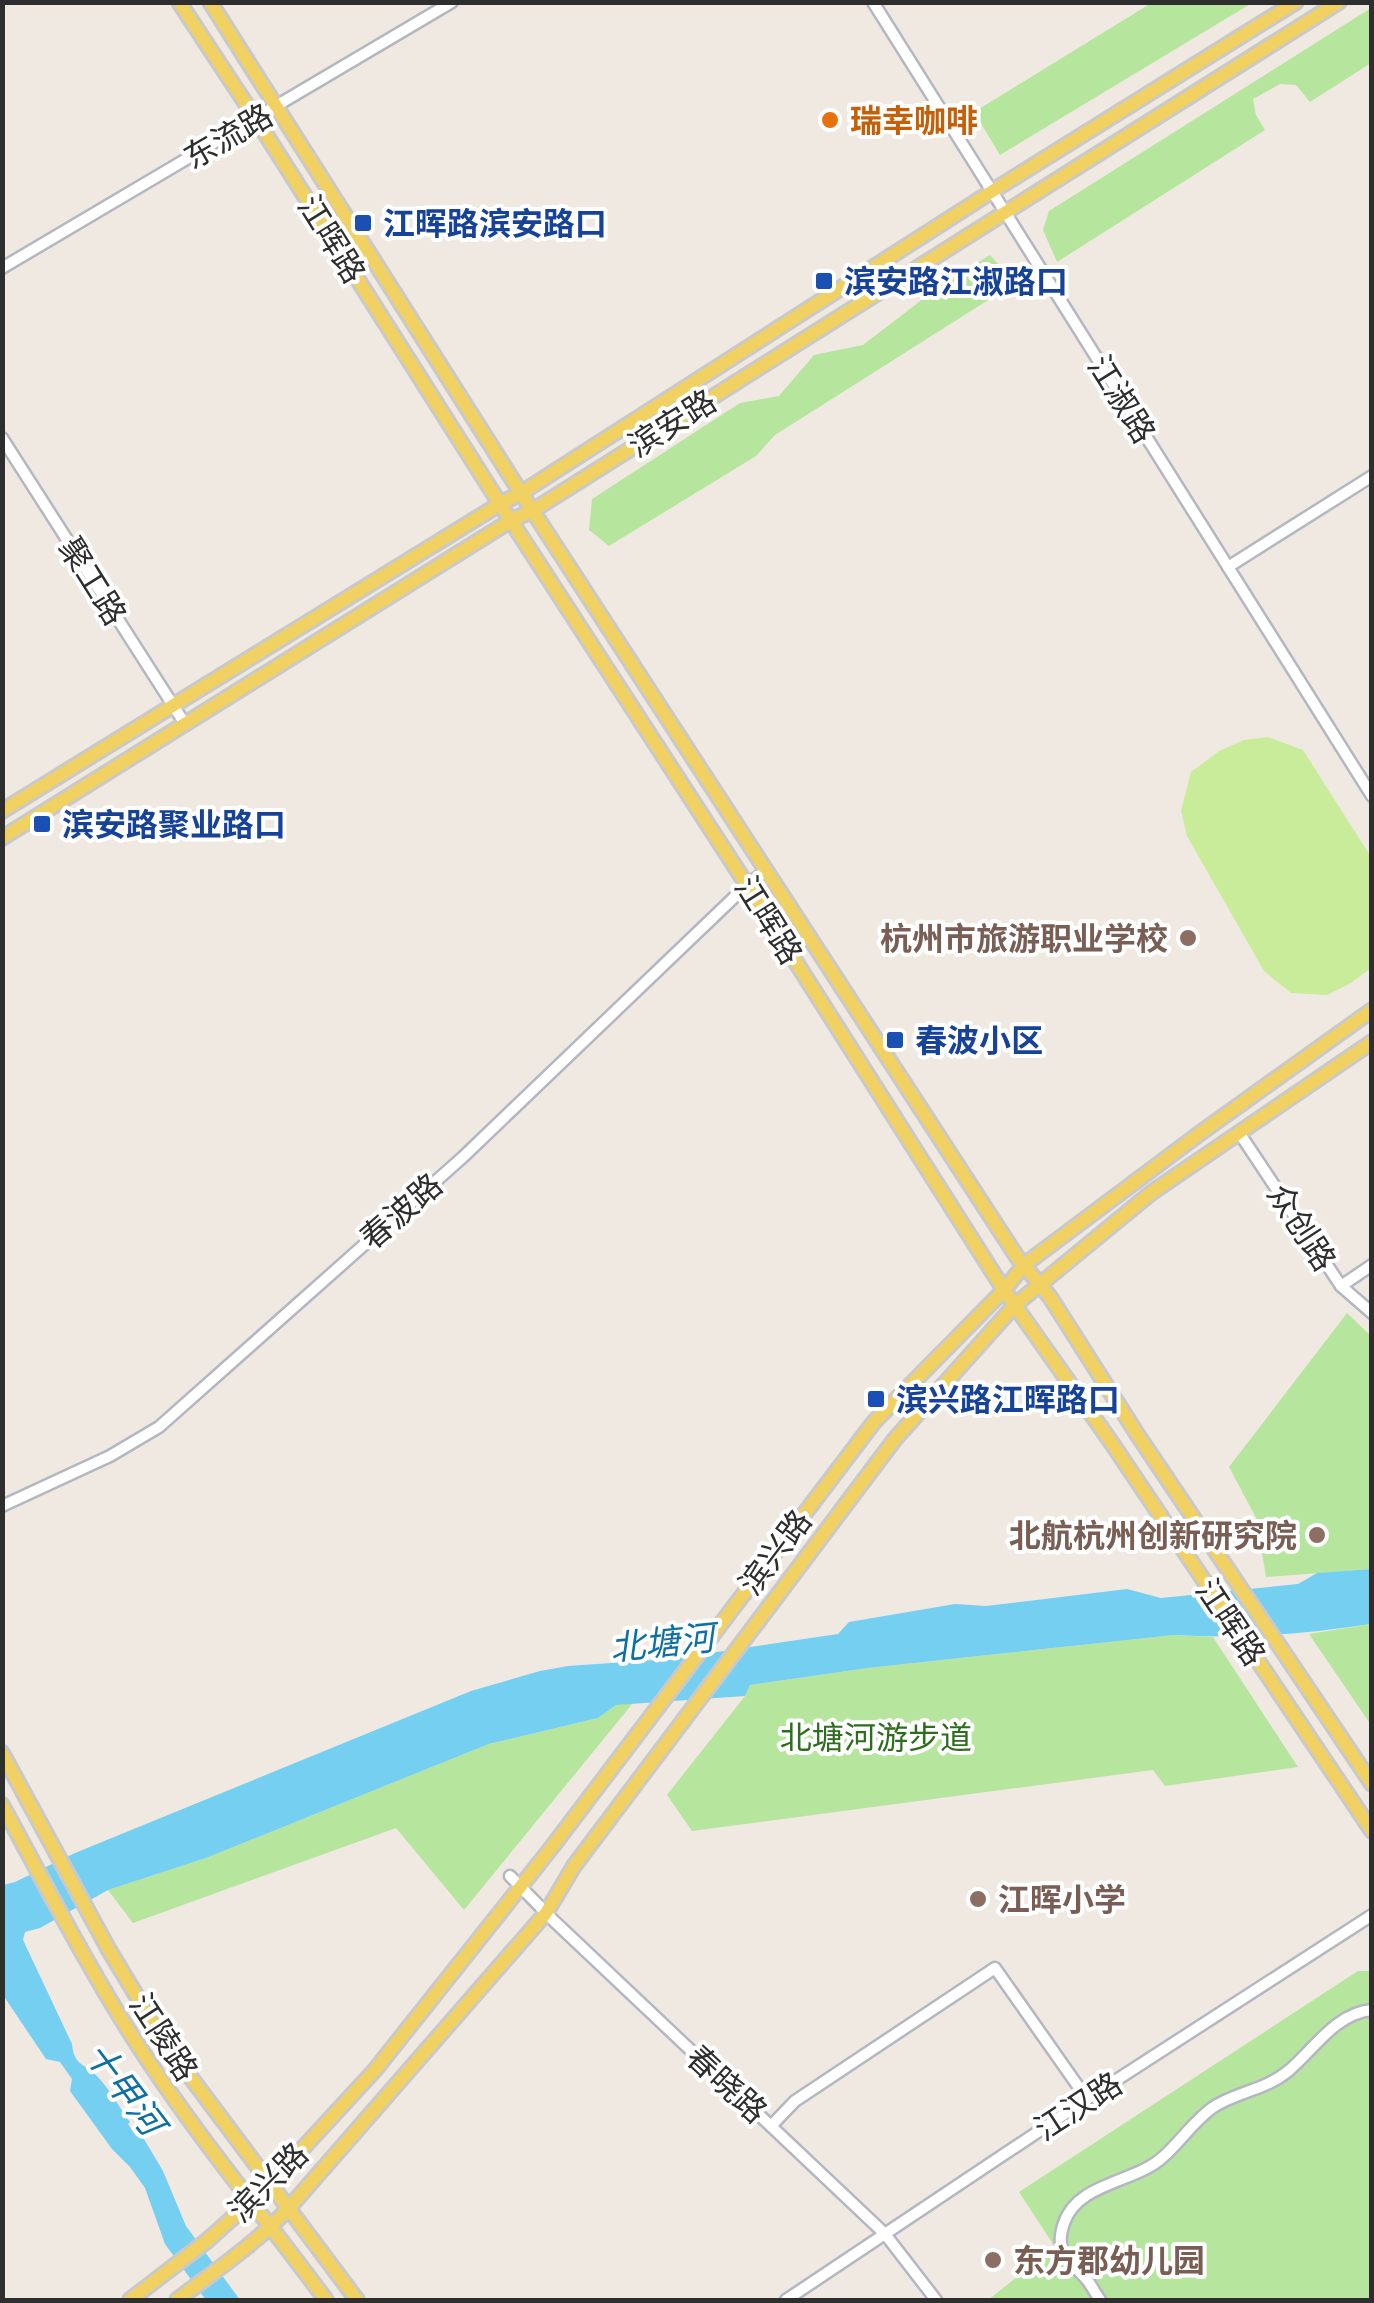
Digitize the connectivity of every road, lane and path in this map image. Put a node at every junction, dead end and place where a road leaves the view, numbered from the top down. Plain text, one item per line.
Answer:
1 (178, 2) edge
2 (210, 2) edge
3 (452, 2) edge
4 (873, 2) edge
5 (1296, 2) edge
6 (1339, 2) edge
7 (276, 108) junction
8 (256, 119) junction
9 (991, 192) junction
10 (1006, 212) junction
11 (2, 268) edge
12 (2, 438) edge
13 (1372, 476) edge
14 (520, 494) junction
15 (500, 504) junction
16 (532, 511) junction
17 (512, 520) junction
18 (1228, 566) junction
19 (172, 706) junction
20 (185, 724) junction
21 (1372, 796) edge
22 (2, 811) edge
23 (2, 838) edge
24 (767, 870) junction
25 (747, 885) junction
26 (1372, 1010) edge
27 (1372, 1042) edge
28 (1240, 1134) junction
29 (1372, 1265) edge
30 (1024, 1266) junction
31 (1040, 1285) junction
32 (1340, 1286) junction
33 (1004, 1290) junction
34 (1015, 1305) junction
35 (1372, 1313) edge
36 (2, 1506) edge
37 (2, 1754) edge
38 (1372, 1784) edge
39 (2, 1805) edge
40 (1372, 1831) edge
41 (510, 1876) dead end
42 (521, 1886) junction
43 (546, 1913) junction
44 (1372, 1915) edge
45 (1372, 2010) edge
46 (1087, 2099) junction
47 (771, 2126) junction
48 (269, 2185) junction
49 (250, 2202) junction
50 (288, 2209) junction
51 (270, 2228) junction
52 (885, 2234) junction
53 (182, 2297) edge
54 (130, 2300) edge
55 (326, 2300) edge
56 (357, 2300) edge
57 (786, 2300) edge
58 (936, 2300) edge
59 (1100, 2300) edge

1 - 8 main road, 江晖路
2 - 7 main road, 江晖路
3 - 7 street, 东流路
4 - 9 street, 江淑路
5 - 9 main road, 滨安路
6 - 10 main road, 滨安路
7 - 8 street, 东流路
7 - 14 main road, 江晖路
8 - 11 street, 东流路
8 - 15 main road, 江晖路
9 - 10 street, 江淑路
9 - 14 main road, 滨安路
10 - 16 main road, 滨安路
10 - 18 street, 江淑路
12 - 19 street, 聚工路
13 - 18 street
14 - 15 main road, 滨安路
14 - 16 main road, 江晖路
15 - 17 main road, 江晖路
15 - 19 main road, 滨安路
16 - 17 main road, 滨安路
16 - 24 main road, 江晖路
17 - 20 main road, 滨安路
17 - 25 main road, 江晖路
18 - 21 street, 江淑路
19 - 20 street, 聚工路
19 - 22 main road, 滨安路
20 - 23 main road, 滨安路
24 - 25 street, 春波路
24 - 30 main road, 江晖路
25 - 33 main road, 江晖路
25 - 36 street, 春波路
26 - 30 main road, 滨兴路
27 - 28 main road, 滨兴路
28 - 31 main road, 滨兴路
28 - 32 street, 众创路
29 - 32 street
30 - 31 main road, 江晖路
30 - 33 main road, 滨兴路
31 - 34 main road, 滨兴路
31 - 38 main road, 江晖路
32 - 35 street, 众创路
33 - 34 main road, 江晖路
33 - 42 main road, 滨兴路
34 - 40 main road, 江晖路
34 - 43 main road, 滨兴路
37 - 48 main road, 江陵路
39 - 49 main road, 江陵路
41 - 42 street, 春晓路
42 - 43 street, 春晓路
42 - 48 main road, 滨兴路
43 - 47 street, 春晓路
43 - 50 main road, 滨兴路
44 - 46 street, 江汉路
45 - 59 street
46 - 47 street
46 - 52 street, 江汉路
47 - 52 street, 春晓路
48 - 49 main road, 滨兴路
48 - 50 main road, 江陵路
49 - 51 main road, 江陵路
49 - 54 main road, 滨兴路
50 - 51 main road, 滨兴路
50 - 56 main road, 江陵路
51 - 53 main road, 滨兴路
51 - 55 main road, 江陵路
52 - 57 street, 江汉路
52 - 58 street, 春晓路

